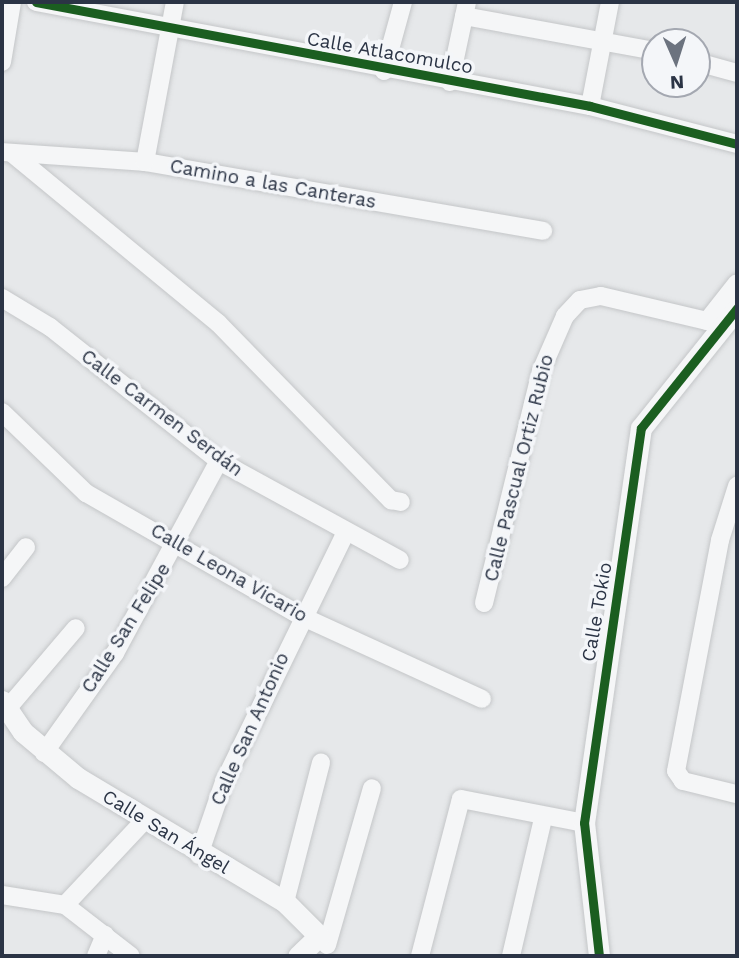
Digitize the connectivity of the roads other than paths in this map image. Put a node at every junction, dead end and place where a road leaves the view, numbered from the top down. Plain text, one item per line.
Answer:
1 (12, 2) edge
2 (36, 2) edge
3 (175, 2) edge
4 (403, 2) edge
5 (610, 2) edge
6 (465, 9) edge
7 (170, 31) junction
8 (602, 37) junction
9 (641, 47) edge
10 (2, 62) edge
11 (711, 66) edge
12 (384, 71) junction
13 (737, 73) edge
14 (450, 82) junction
15 (590, 106) junction
16 (737, 144) edge
17 (7, 153) edge
18 (145, 162) junction
19 (543, 231) dead end
20 (737, 283) edge
21 (2, 298) edge
22 (737, 308) edge
23 (2, 412) edge
24 (219, 461) junction
25 (737, 486) edge
26 (401, 502) dead end
27 (346, 532) junction
28 (178, 543) junction
29 (26, 547) dead end
30 (400, 559) dead end
31 (2, 578) edge
32 (484, 603) dead end
33 (301, 616) junction
34 (76, 628) dead end
35 (482, 699) dead end
36 (4, 705) edge
37 (44, 753) junction
38 (321, 763) dead end
39 (372, 788) dead end
40 (736, 794) edge
41 (543, 819) junction
42 (144, 821) junction
43 (584, 823) junction
44 (199, 855) junction
45 (2, 895) edge
46 (285, 902) junction
47 (65, 905) junction
48 (105, 935) junction
49 (328, 946) edge
50 (96, 956) edge
51 (131, 956) edge
52 (298, 956) edge
53 (420, 956) edge
54 (511, 956) edge
55 (599, 956) edge

1 - 10 street
2 - 7 street, Calle Atlacomulco
3 - 7 street
4 - 12 street
5 - 8 street
6 - 8 street
6 - 14 street
7 - 12 street, Calle Atlacomulco
7 - 18 street
8 - 9 street
8 - 15 street
11 - 13 street
12 - 14 street, Calle Atlacomulco
14 - 15 street, Calle Atlacomulco
15 - 16 street, Calle Atlacomulco
17 - 18 street, Camino a las Canteras
17 - 26 street
18 - 19 street, Camino a las Canteras
20 - 32 street, Calle Pascual Ortiz Rubio
21 - 24 street, Calle Carmen Serdán
22 - 43 street, Calle Tokio
23 - 28 street, Calle Leona Vicario
24 - 27 street, Calle Carmen Serdán
24 - 28 street, Calle San Felipe
25 - 40 street
27 - 30 street, Calle Carmen Serdán
27 - 33 street, Calle San Antonio
28 - 33 street, Calle Leona Vicario
28 - 37 street, Calle San Felipe
29 - 31 street
33 - 35 street, Calle Leona Vicario
33 - 44 street, Calle San Antonio
34 - 36 street
36 - 37 street, Calle San Ángel
37 - 42 street, Calle San Ángel
38 - 46 street
39 - 49 street
41 - 43 street
41 - 53 street
41 - 54 street
42 - 44 street, Calle San Ángel
42 - 47 street
43 - 55 street, Calle Tokio
44 - 46 street, Calle San Ángel
45 - 47 street
46 - 49 street, Calle San Ángel
47 - 48 street
48 - 50 street
48 - 51 street
49 - 52 street

